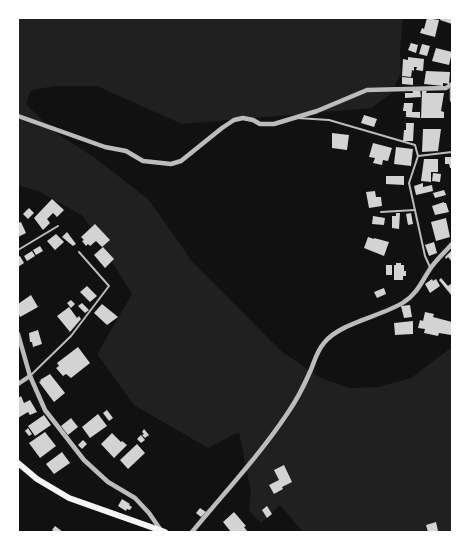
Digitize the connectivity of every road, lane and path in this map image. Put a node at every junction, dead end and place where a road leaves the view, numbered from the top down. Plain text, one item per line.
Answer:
1 (452, 84) edge
2 (452, 89) edge
3 (452, 100) edge
4 (18, 116) edge
5 (294, 118) junction
6 (452, 152) edge
7 (418, 156) junction
8 (415, 210) junction
9 (381, 212) dead end
10 (58, 226) dead end
11 (452, 244) edge
12 (18, 250) edge
13 (79, 252) dead end
14 (430, 268) junction
15 (18, 334) edge
16 (30, 376) junction
17 (18, 384) edge
18 (18, 463) edge
19 (163, 532) edge
20 (192, 532) edge

1 - 5 street
2 - 3 street
4 - 5 street
5 - 7 lane
6 - 7 lane
7 - 8 lane
8 - 9 lane
8 - 14 lane
10 - 12 lane
11 - 14 street
13 - 16 lane
14 - 20 street
15 - 16 street
16 - 17 street
16 - 19 street
18 - 19 main road

